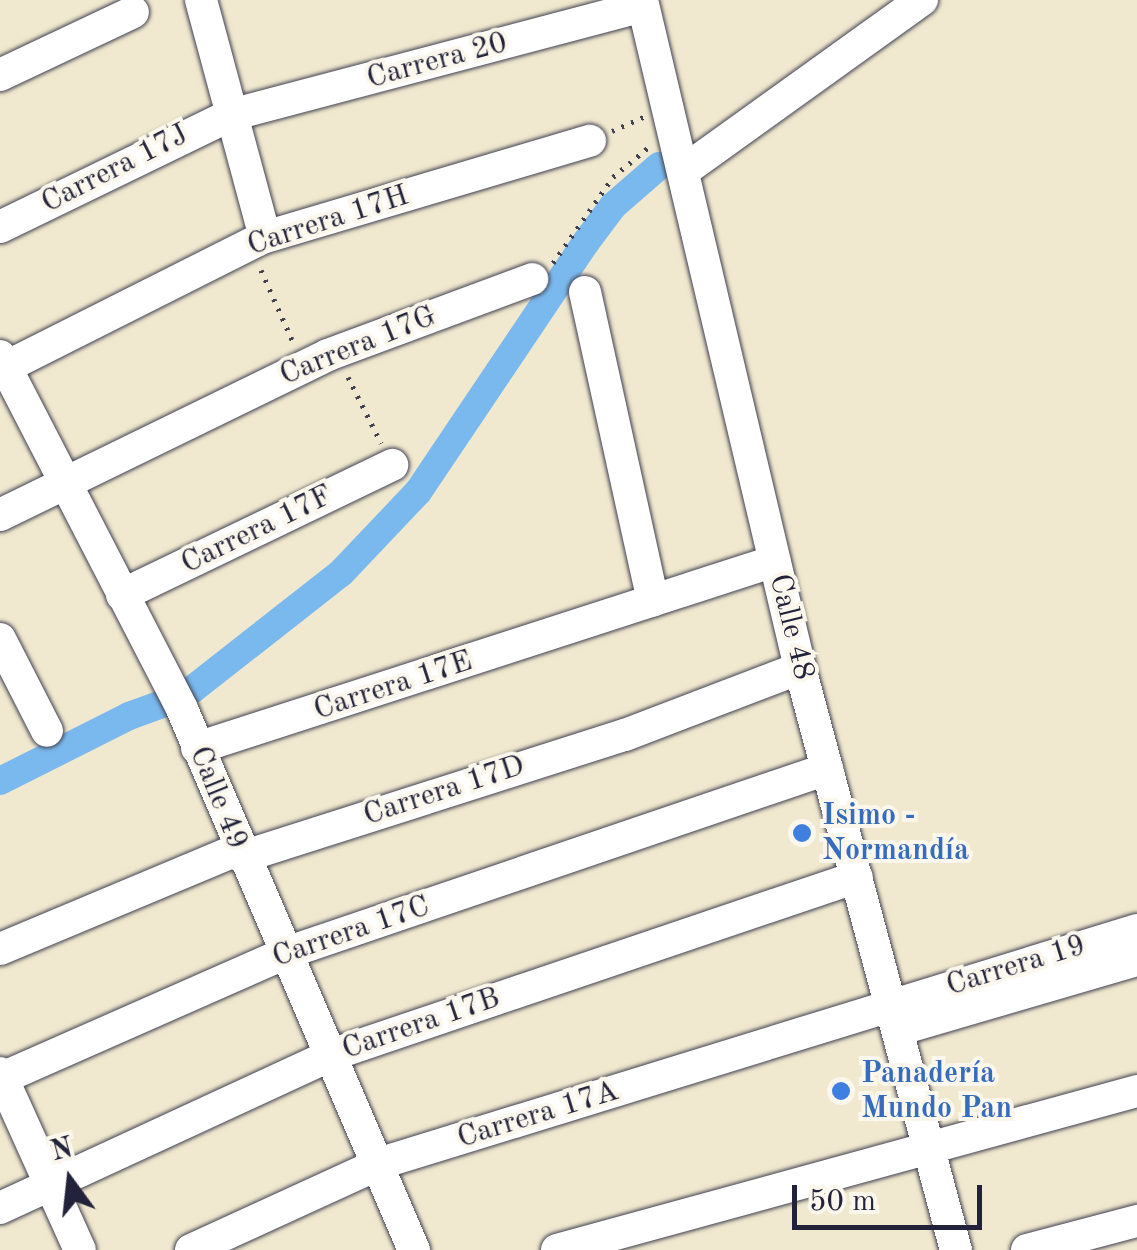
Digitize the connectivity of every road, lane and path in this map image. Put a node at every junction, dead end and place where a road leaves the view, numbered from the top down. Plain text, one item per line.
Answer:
1 (201, 0) edge
2 (922, 0) edge
3 (643, 3) edge
4 (133, 12) dead end
5 (0, 75) edge
6 (231, 115) junction
7 (590, 140) joint
8 (680, 148) junction
9 (0, 227) edge
10 (258, 241) junction
11 (532, 279) joint
12 (585, 292) dead end
13 (336, 352) junction
14 (2, 364) edge
15 (304, 366) junction
16 (392, 464) joint
17 (64, 482) junction
18 (0, 515) edge
19 (774, 561) junction
20 (122, 595) junction
21 (653, 601) junction
22 (0, 639) edge
23 (800, 668) junction
24 (47, 731) dead end
25 (197, 748) junction
26 (827, 769) junction
27 (240, 853) junction
28 (857, 877) junction
29 (1137, 930) edge
30 (0, 950) edge
31 (284, 954) junction
32 (1137, 960) edge
33 (898, 1016) junction
34 (330, 1054) junction
35 (1, 1077) edge
36 (1137, 1091) edge
37 (930, 1145) junction
38 (381, 1162) junction
39 (53, 1184) junction
40 (0, 1208) edge
41 (1137, 1221) edge
42 (640, 1238) edge
43 (80, 1250) edge
44 (191, 1250) edge
45 (414, 1250) edge
46 (557, 1250) edge
47 (956, 1250) edge
48 (1027, 1250) edge

1 - 6 street
2 - 8 street
3 - 6 street, Carrera 20
3 - 8 street, Calle 48
4 - 5 street
6 - 9 street, Carrera 17J
6 - 10 street
7 - 8 path
7 - 10 street, Carrera 17H
8 - 11 path
8 - 19 street, Calle 48
10 - 14 street, Carrera 17H
10 - 15 path
11 - 13 street, Carrera 17G
12 - 21 street
13 - 15 street, Carrera 17G
13 - 16 path
14 - 17 street, Calle 49
15 - 17 street, Carrera 17G
16 - 20 street, Carrera 17F
17 - 18 street, Carrera 17G
17 - 20 street, Calle 49
19 - 21 street
19 - 23 street, Calle 48
20 - 25 street, Calle 49
21 - 25 street, Carrera 17E
22 - 24 street
23 - 26 street, Calle 48
23 - 27 street, Carrera 17D
25 - 27 street, Calle 49
26 - 28 street, Calle 48
26 - 31 street, Carrera 17C
27 - 30 street, Carrera 17D
27 - 31 street, Calle 49
28 - 33 street, Calle 48
28 - 34 street, Carrera 17B
29 - 33 street, Carrera 19
31 - 34 street, Calle 49
31 - 35 street, Carrera 17C
32 - 33 street
33 - 37 street, Calle 48
33 - 38 street, Carrera 17A
34 - 38 street, Calle 49
34 - 39 street, Carrera 17B
35 - 39 street
36 - 37 street
37 - 42 street
37 - 47 street, Calle 48
38 - 44 street, Carrera 17A
38 - 45 street, Calle 49
39 - 40 street, Carrera 17B
39 - 43 street
41 - 48 street
42 - 46 street

